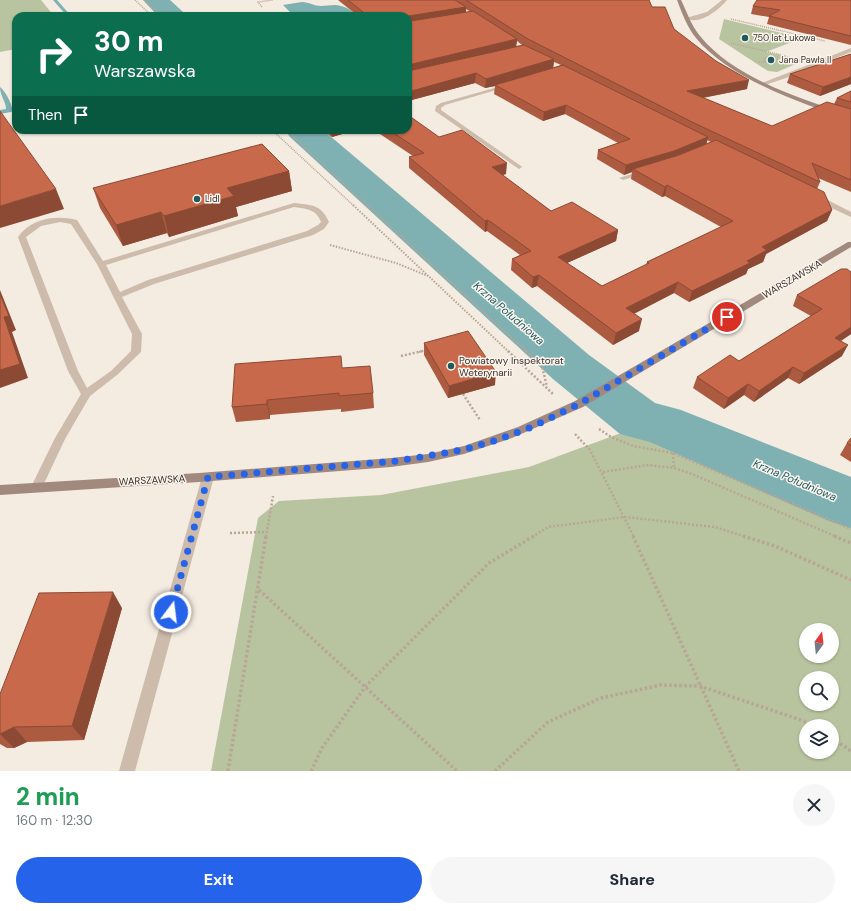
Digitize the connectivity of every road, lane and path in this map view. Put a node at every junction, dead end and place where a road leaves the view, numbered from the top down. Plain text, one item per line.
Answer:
1 (135, 0) edge
2 (144, 0) edge
3 (273, 0) edge
4 (679, 0) edge
5 (725, 0) edge
6 (257, 1) edge
7 (262, 7) dead end
8 (148, 12) edge
9 (158, 12) edge
10 (688, 18) junction
11 (728, 19) dead end
12 (825, 41) edge
13 (725, 42) dead end
14 (851, 50) edge
15 (779, 54) junction
16 (786, 56) dead end
17 (774, 58) junction
18 (779, 62) dead end
19 (772, 63) dead end
20 (515, 83) edge
21 (764, 84) junction
22 (851, 117) edge
23 (276, 134) edge
24 (290, 134) edge
25 (519, 167) dead end
26 (652, 169) edge
27 (623, 178) dead end
28 (809, 194) edge
29 (851, 215) edge
30 (294, 238) junction
31 (851, 244) edge
32 (101, 264) junction
33 (430, 277) junction
34 (118, 296) junction
35 (431, 348) edge
36 (401, 356) dead end
37 (547, 388) junction
38 (86, 394) junction
39 (463, 394) edge
40 (566, 410) junction
41 (480, 420) dead end
42 (599, 429) dead end
43 (575, 434) dead end
44 (673, 453) junction
45 (674, 468) junction
46 (602, 472) junction
47 (208, 477) junction
48 (37, 487) junction
49 (0, 490) edge
50 (273, 496) dead end
51 (625, 517) junction
52 (851, 529) edge
53 (267, 532) junction
54 (230, 533) dead end
55 (851, 543) edge
56 (851, 580) edge
57 (259, 590) junction
58 (700, 686) junction
59 (365, 687) junction
60 (801, 719) edge
61 (839, 742) edge
62 (851, 750) edge
63 (127, 771) edge
64 (228, 771) edge
65 (311, 771) edge
66 (457, 771) edge
67 (495, 771) edge
68 (739, 771) edge

1 - 8 path
2 - 9 path
3 - 6 path
4 - 10 main road
5 - 10 street
6 - 7 path
10 - 21 main road
11 - 12 path
13 - 15 path
14 - 21 street
15 - 16 path
15 - 17 path
17 - 18 path
17 - 19 path
20 - 25 street
21 - 22 main road
23 - 33 path
24 - 37 path
26 - 27 street
28 - 29 street
30 - 32 street
30 - 33 path
30 - 34 street
31 - 40 main road, WARSZAWSKA
32 - 34 street
32 - 38 street
33 - 37 path
34 - 38 street
35 - 36 path
37 - 40 path
38 - 48 street
39 - 41 path
40 - 47 main road, WARSZAWSKA
42 - 44 path
43 - 46 path
44 - 45 path
44 - 52 path
45 - 46 path
45 - 55 path
46 - 51 path
47 - 48 main road, WARSZAWSKA
47 - 63 street
48 - 49 main road, WARSZAWSKA
50 - 53 path
51 - 56 path
51 - 58 path
51 - 59 path
53 - 54 path
53 - 57 path
57 - 59 path
57 - 64 path
58 - 60 path
58 - 67 path
58 - 68 path
59 - 65 path
59 - 66 path
61 - 62 path

